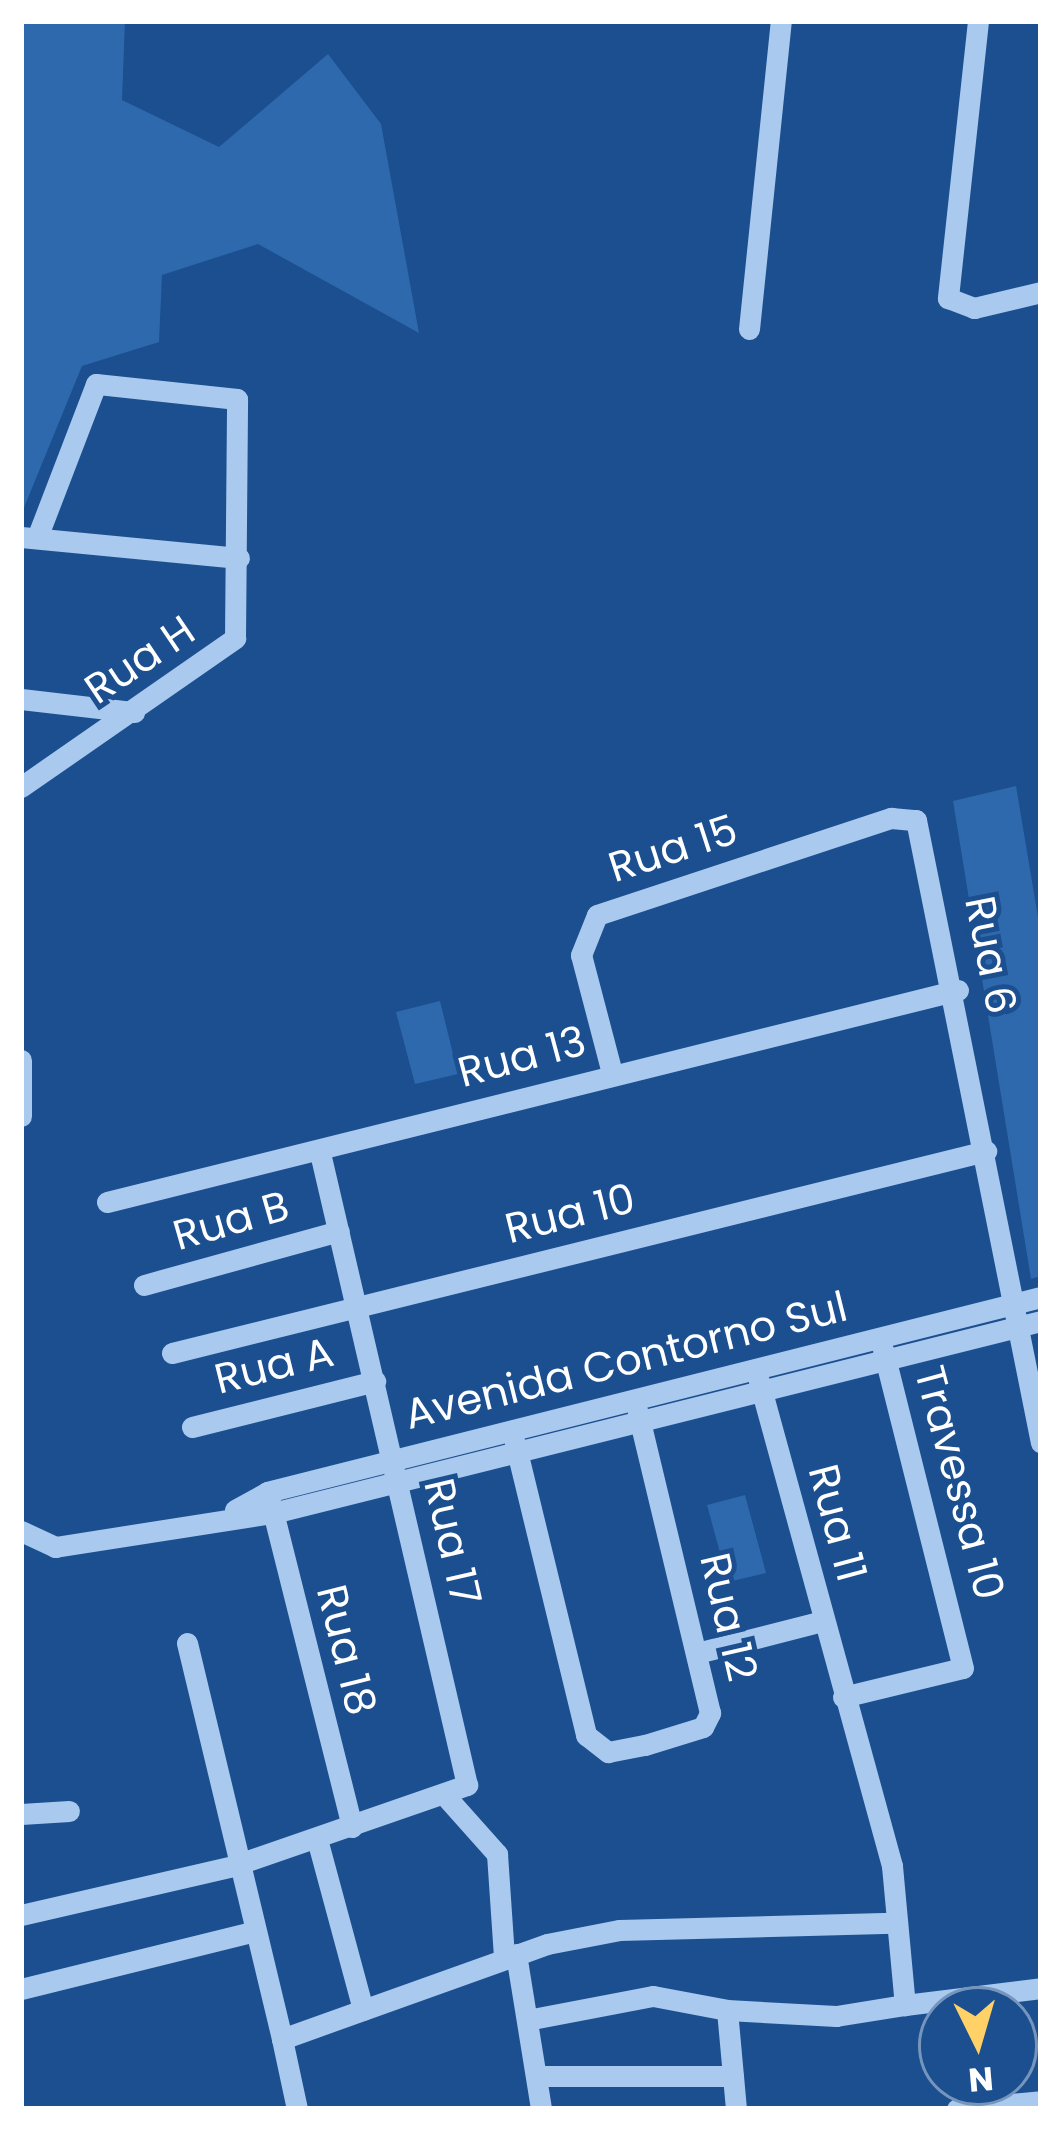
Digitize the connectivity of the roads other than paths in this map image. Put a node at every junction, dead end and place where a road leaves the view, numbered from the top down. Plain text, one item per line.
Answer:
1 (781, 21) edge
2 (978, 21) edge
3 (1041, 292) edge
4 (749, 329) dead end
5 (29, 537) edge
6 (239, 558) junction
7 (21, 699) edge
8 (134, 712) junction
9 (21, 787) edge
10 (926, 833) joint
11 (958, 990) junction
12 (21, 1060) edge
13 (612, 1073) junction
14 (21, 1117) edge
15 (986, 1151) junction
16 (320, 1154) junction
17 (106, 1202) dead end
18 (339, 1231) junction
19 (144, 1286) dead end
20 (1041, 1297) edge
21 (1007, 1305) junction
22 (359, 1306) junction
23 (1041, 1321) edge
24 (1012, 1328) junction
25 (880, 1337) junction
26 (172, 1353) dead end
27 (886, 1360) junction
28 (759, 1380) junction
29 (375, 1381) junction
30 (638, 1410) junction
31 (192, 1427) dead end
32 (514, 1441) junction
33 (1041, 1443) edge
34 (394, 1460) junction
35 (395, 1483) junction
36 (270, 1502) junction
37 (21, 1531) edge
38 (823, 1621) junction
39 (187, 1642) dead end
40 (697, 1652) junction
41 (843, 1696) junction
42 (448, 1799) junction
43 (69, 1811) dead end
44 (21, 1814) edge
45 (352, 1827) junction
46 (317, 1839) junction
47 (233, 1866) junction
48 (21, 1915) edge
49 (893, 1923) junction
50 (252, 1932) junction
51 (510, 1956) junction
52 (1041, 1988) edge
53 (21, 1989) edge
54 (905, 2005) junction
55 (363, 2010) junction
56 (727, 2011) junction
57 (527, 2020) junction
58 (282, 2039) junction
59 (537, 2076) junction
60 (733, 2076) junction
61 (1041, 2101) edge
62 (297, 2109) edge
63 (541, 2109) edge
64 (736, 2109) edge
65 (957, 2109) edge

1 - 4 street
2 - 3 street
5 - 6 street
5 - 6 street
6 - 8 street, Rua H
7 - 8 street
8 - 9 street, Rua H
10 - 11 street, Rua 6
10 - 13 street, Rua 15
11 - 13 street, Rua 13
11 - 15 street, Rua 6
12 - 14 street
13 - 16 street, Rua 13
15 - 21 street, Rua 6
15 - 22 street, Rua 10
16 - 17 street, Rua 13
16 - 18 street, Rua 17
18 - 19 street, Rua B
18 - 22 street, Rua 17
20 - 21 street, Avenida Contorno Sul
21 - 24 street, Rua 6
21 - 25 street, Avenida Contorno Sul
22 - 26 street, Rua 10
22 - 29 street, Rua 17
23 - 24 street, Avenida Contorno Sul
24 - 27 street, Avenida Contorno Sul
24 - 33 street, Rua 6
25 - 27 street, Travessa 10
25 - 28 street, Avenida Contorno Sul
27 - 28 street, Avenida Contorno Sul
27 - 41 street, Travessa 10
28 - 30 street, Avenida Contorno Sul
28 - 38 street, Rua 11
29 - 31 street, Rua A
29 - 34 street, Rua 17
30 - 32 street, Avenida Contorno Sul
30 - 40 street, Rua 12
32 - 34 street, Avenida Contorno Sul
32 - 35 street, Avenida Contorno Sul
32 - 40 street, Rua 12
34 - 35 street, Rua 17
34 - 36 street, Avenida Contorno Sul
35 - 36 street, Avenida Contorno Sul
35 - 42 street, Rua 17
36 - 37 street, Avenida Contorno Sul
36 - 45 street, Rua 18
38 - 40 street
38 - 41 street, Rua 11
39 - 47 street
41 - 49 street, Rua 11
42 - 45 street
42 - 51 street
43 - 44 street
45 - 46 street
46 - 47 street
46 - 55 street
47 - 48 street
47 - 50 street
49 - 51 street
49 - 54 street, Rua 11
50 - 53 street
50 - 58 street
51 - 55 street
51 - 57 street
52 - 54 street
54 - 56 street
55 - 58 street
56 - 57 street
56 - 60 street
57 - 59 street
58 - 62 street
59 - 60 street
59 - 63 street
60 - 64 street
61 - 65 street

